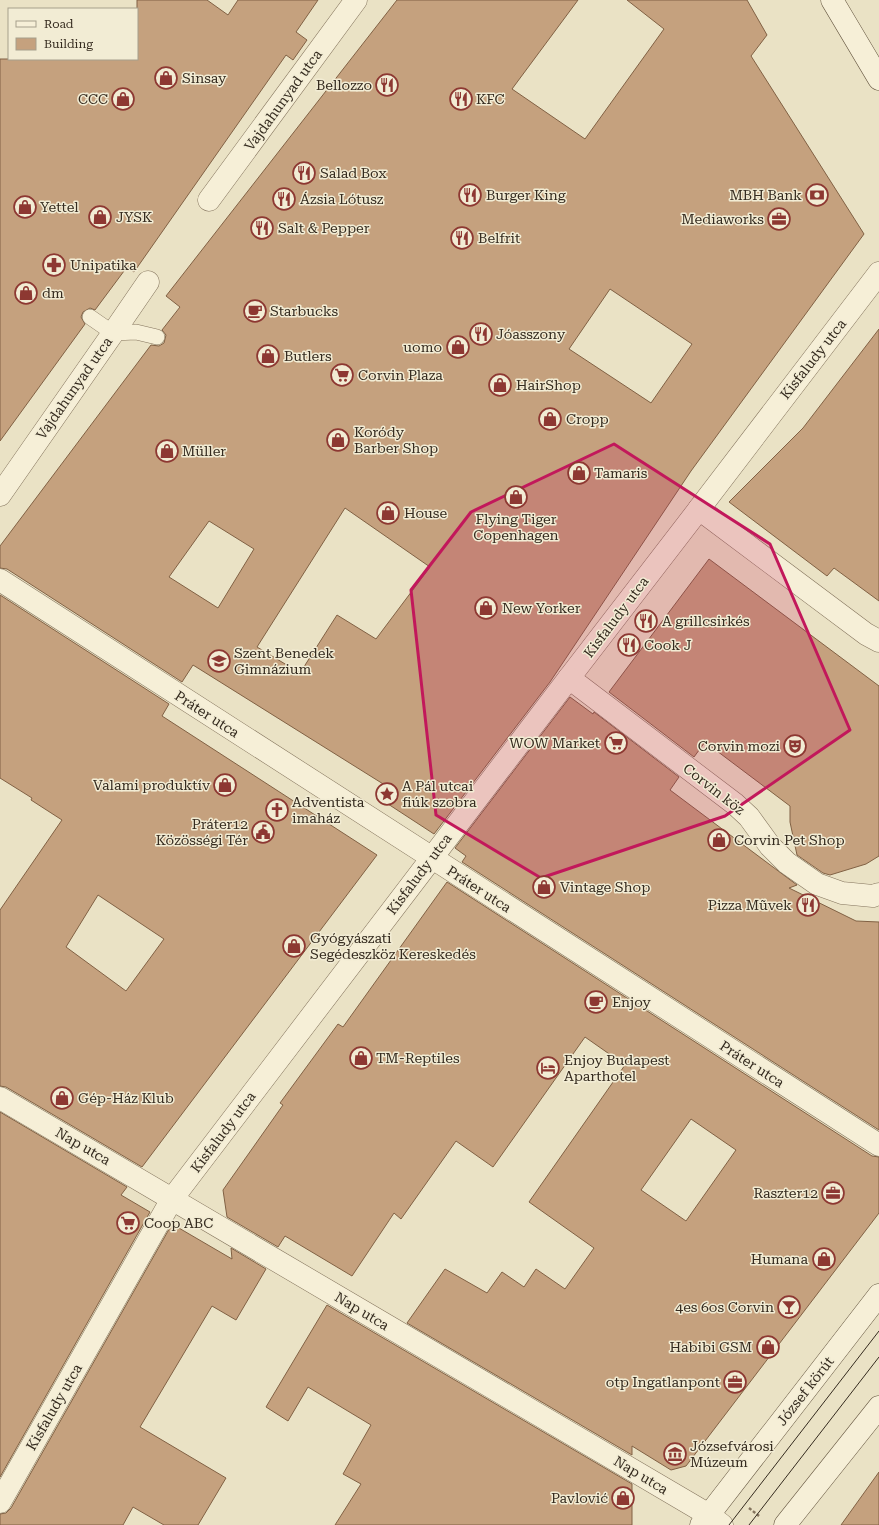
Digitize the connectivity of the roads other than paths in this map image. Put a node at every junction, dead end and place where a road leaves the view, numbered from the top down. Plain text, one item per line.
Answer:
1 (356, 0) edge
2 (832, 0) edge
3 (879, 79) edge
4 (209, 200) dead end
5 (879, 273) edge
6 (148, 282) dead end
7 (90, 317) dead end
8 (112, 333) junction
9 (157, 337) dead end
10 (0, 495) edge
11 (698, 509) junction
12 (0, 580) edge
13 (879, 641) edge
14 (570, 678) junction
15 (431, 858) junction
16 (879, 894) edge
17 (0, 1098) edge
18 (879, 1145) edge
19 (172, 1198) junction
20 (879, 1295) edge
21 (879, 1407) edge
22 (0, 1502) edge
23 (711, 1522) edge
24 (785, 1525) edge

1 - 4 street, Vajdahunyad utca
2 - 3 street
5 - 11 street, Kisfaludy utca
6 - 8 street, Vajdahunyad utca
7 - 8 lane
8 - 9 lane
8 - 10 street, Vajdahunyad utca
11 - 13 street
11 - 14 street, Kisfaludy utca
12 - 15 street, Práter utca
14 - 15 street, Kisfaludy utca
14 - 16 street, Corvin köz
15 - 18 street, Práter utca
15 - 19 street, Kisfaludy utca
17 - 19 street, Nap utca
19 - 22 street, Kisfaludy utca
19 - 23 street, Nap utca
20 - 23 street, József körút
21 - 24 street

